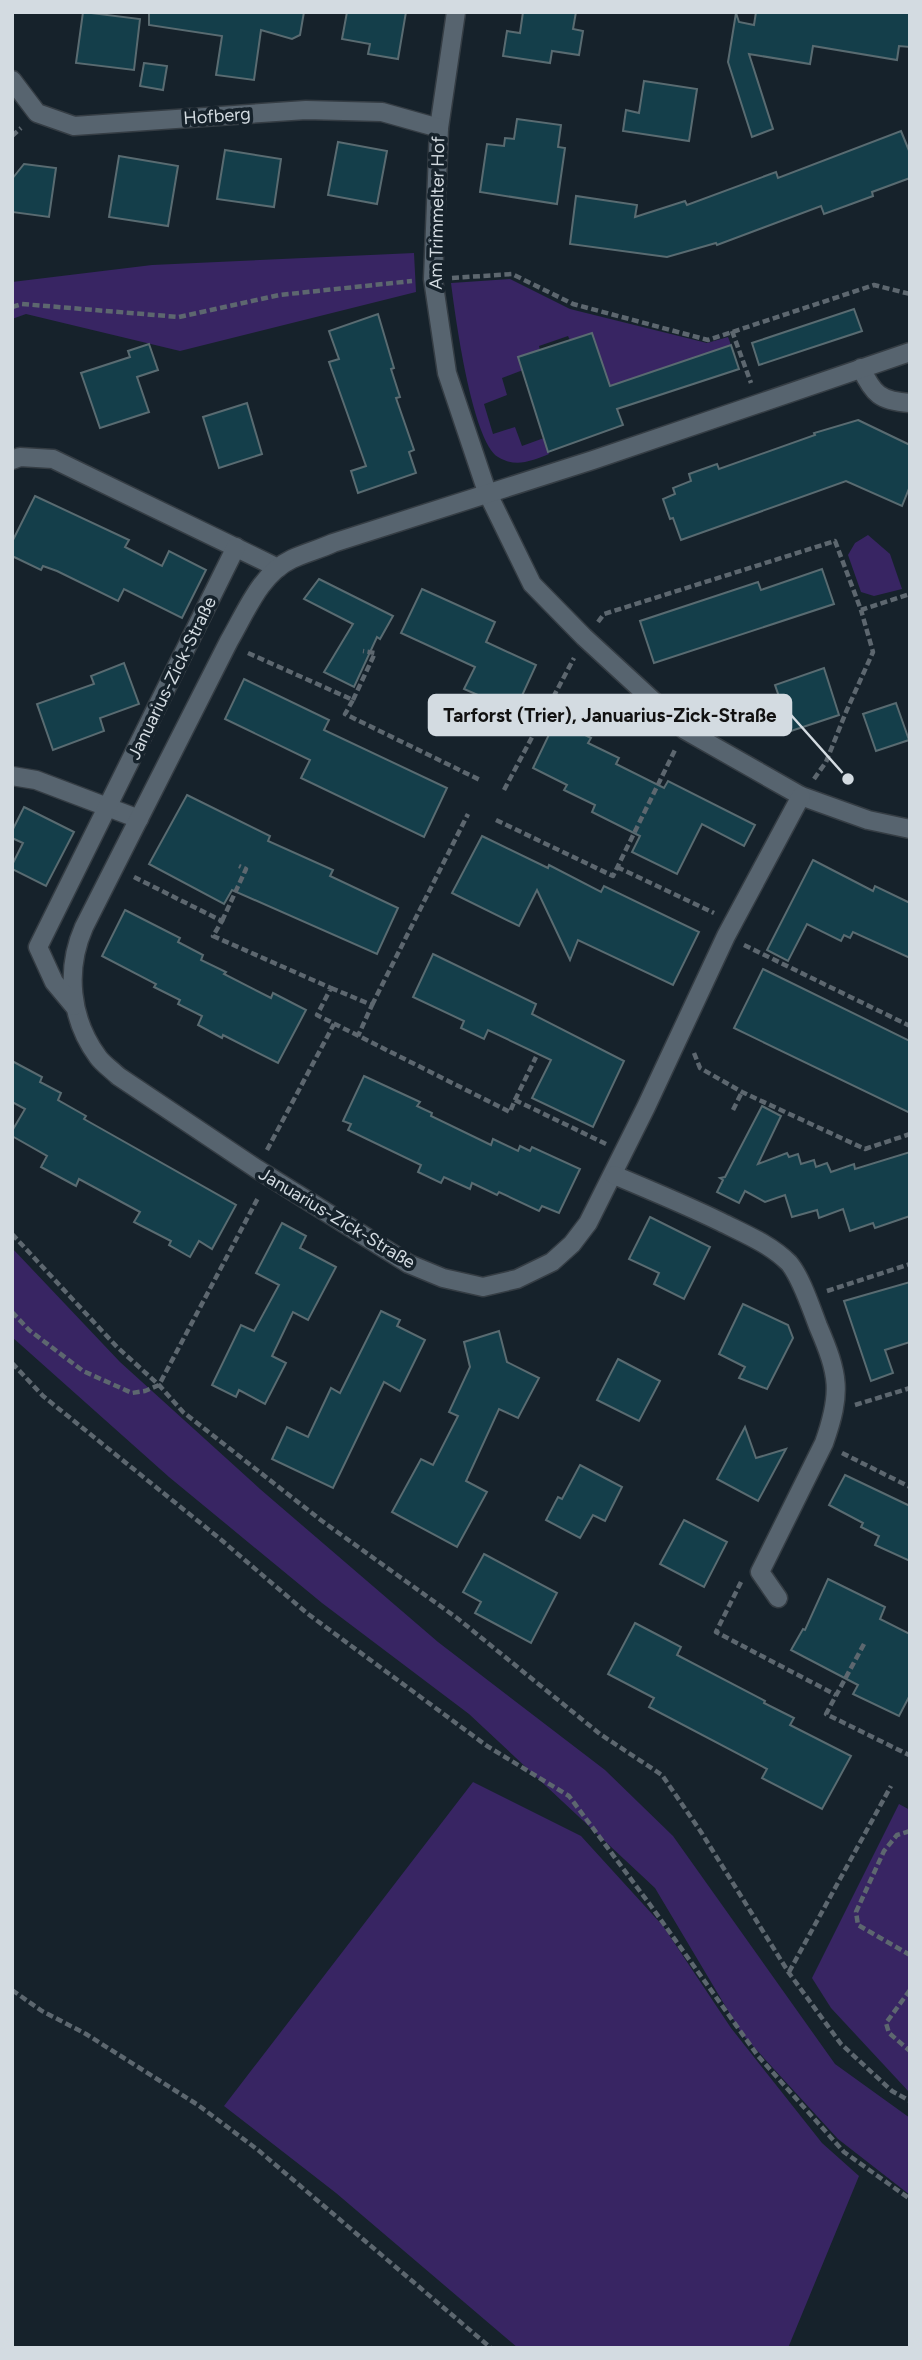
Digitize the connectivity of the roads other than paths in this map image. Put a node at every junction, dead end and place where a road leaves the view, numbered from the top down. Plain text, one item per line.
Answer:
1 (456, 12) edge
2 (12, 80) edge
3 (439, 128) junction
4 (910, 352) edge
5 (861, 368) junction
6 (910, 403) edge
7 (12, 460) edge
8 (487, 492) junction
9 (236, 547) junction
10 (278, 568) junction
11 (12, 776) edge
12 (801, 796) junction
13 (107, 809) junction
14 (139, 820) junction
15 (910, 829) edge
16 (74, 1006) junction
17 (614, 1175) junction
18 (778, 1598) dead end

1 - 3 street, Am Trimmelter Hof
2 - 3 street, Hofberg
3 - 8 street, Am Trimmelter Hof
4 - 5 street
5 - 6 street
5 - 8 street
7 - 9 street
8 - 10 street, Januarius-Zick-Straße
8 - 12 street, Am Trimmelter Hof
9 - 10 street
9 - 13 street, Januarius-Zick-Straße
10 - 14 street, Januarius-Zick-Straße
11 - 13 street
12 - 15 street, Am Trimmelter Hof
12 - 17 street, Januarius-Zick-Straße
13 - 14 street
13 - 16 street, Januarius-Zick-Straße
14 - 16 street, Januarius-Zick-Straße
16 - 17 street, Januarius-Zick-Straße
17 - 18 street

